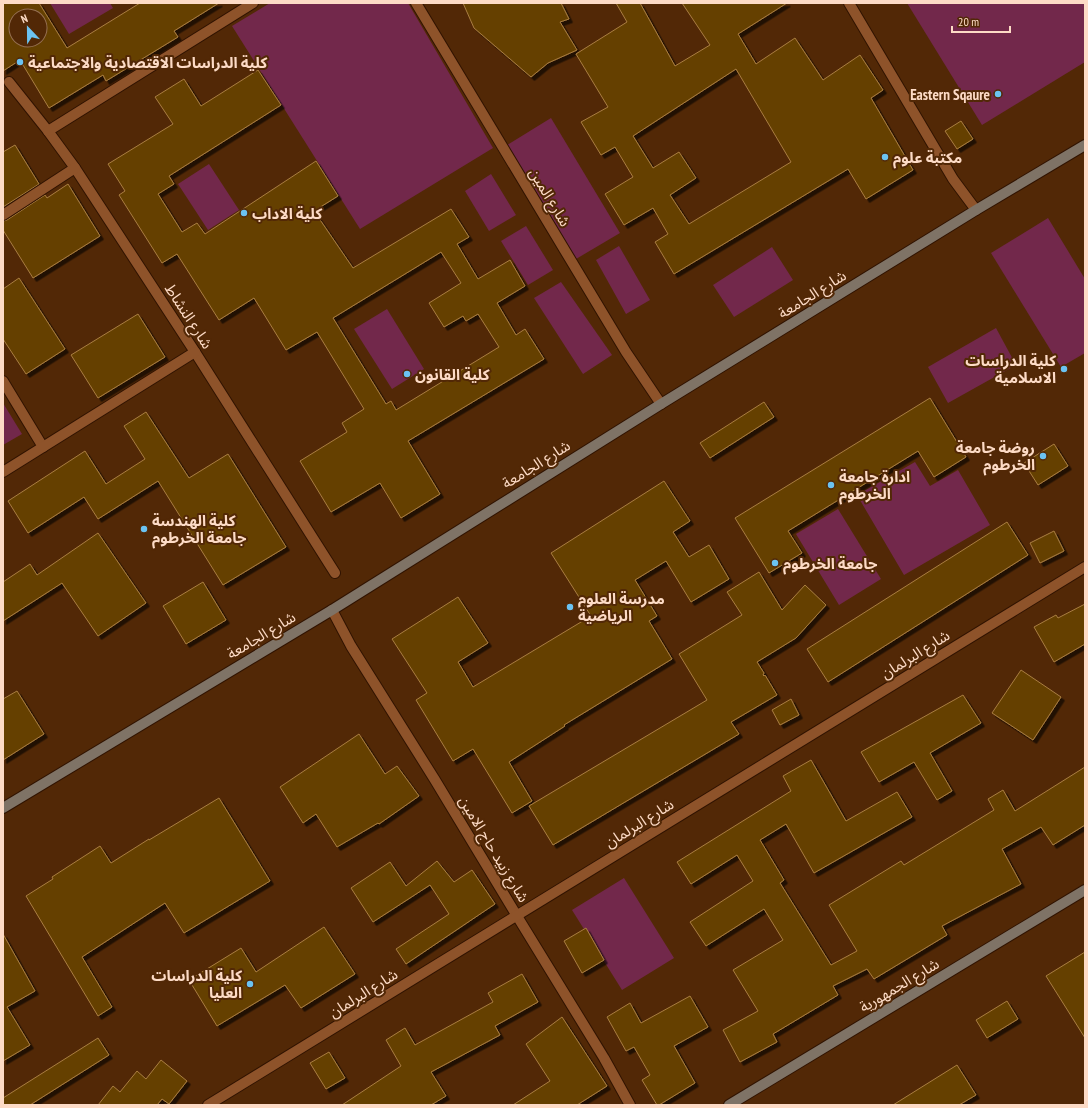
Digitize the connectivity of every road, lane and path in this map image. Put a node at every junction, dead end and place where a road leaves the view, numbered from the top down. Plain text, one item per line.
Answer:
1 (253, 3) edge
2 (416, 3) edge
3 (850, 3) edge
4 (9, 82) dead end
5 (48, 131) junction
6 (1085, 146) edge
7 (75, 168) junction
8 (976, 210) junction
9 (3, 215) edge
10 (195, 352) junction
11 (3, 381) edge
12 (661, 404) junction
13 (43, 447) junction
14 (3, 472) edge
15 (1085, 567) edge
16 (335, 573) dead end
17 (332, 610) junction
18 (3, 808) edge
19 (1085, 890) edge
20 (516, 916) junction
21 (208, 1105) edge
22 (630, 1105) edge
23 (729, 1105) edge

1 - 5 street
2 - 12 street, شارع المين
3 - 8 street
4 - 5 street, شارع النشاط
5 - 7 street, شارع النشاط
6 - 8 main road, شارع الجامعة
7 - 9 street
7 - 10 street, شارع النشاط
8 - 12 main road, شارع الجامعة
10 - 13 street
10 - 16 street, شارع النشاط
11 - 13 street
12 - 17 main road, شارع الجامعة
13 - 14 street
15 - 20 street, شارع البرلمان
17 - 18 main road, شارع الجامعة
17 - 20 street, شارع زبيد حاج الامين
19 - 23 main road, شارع الجمهورية
20 - 21 street, شارع البرلمان
20 - 22 street, شارع زبيد حاج الامين

